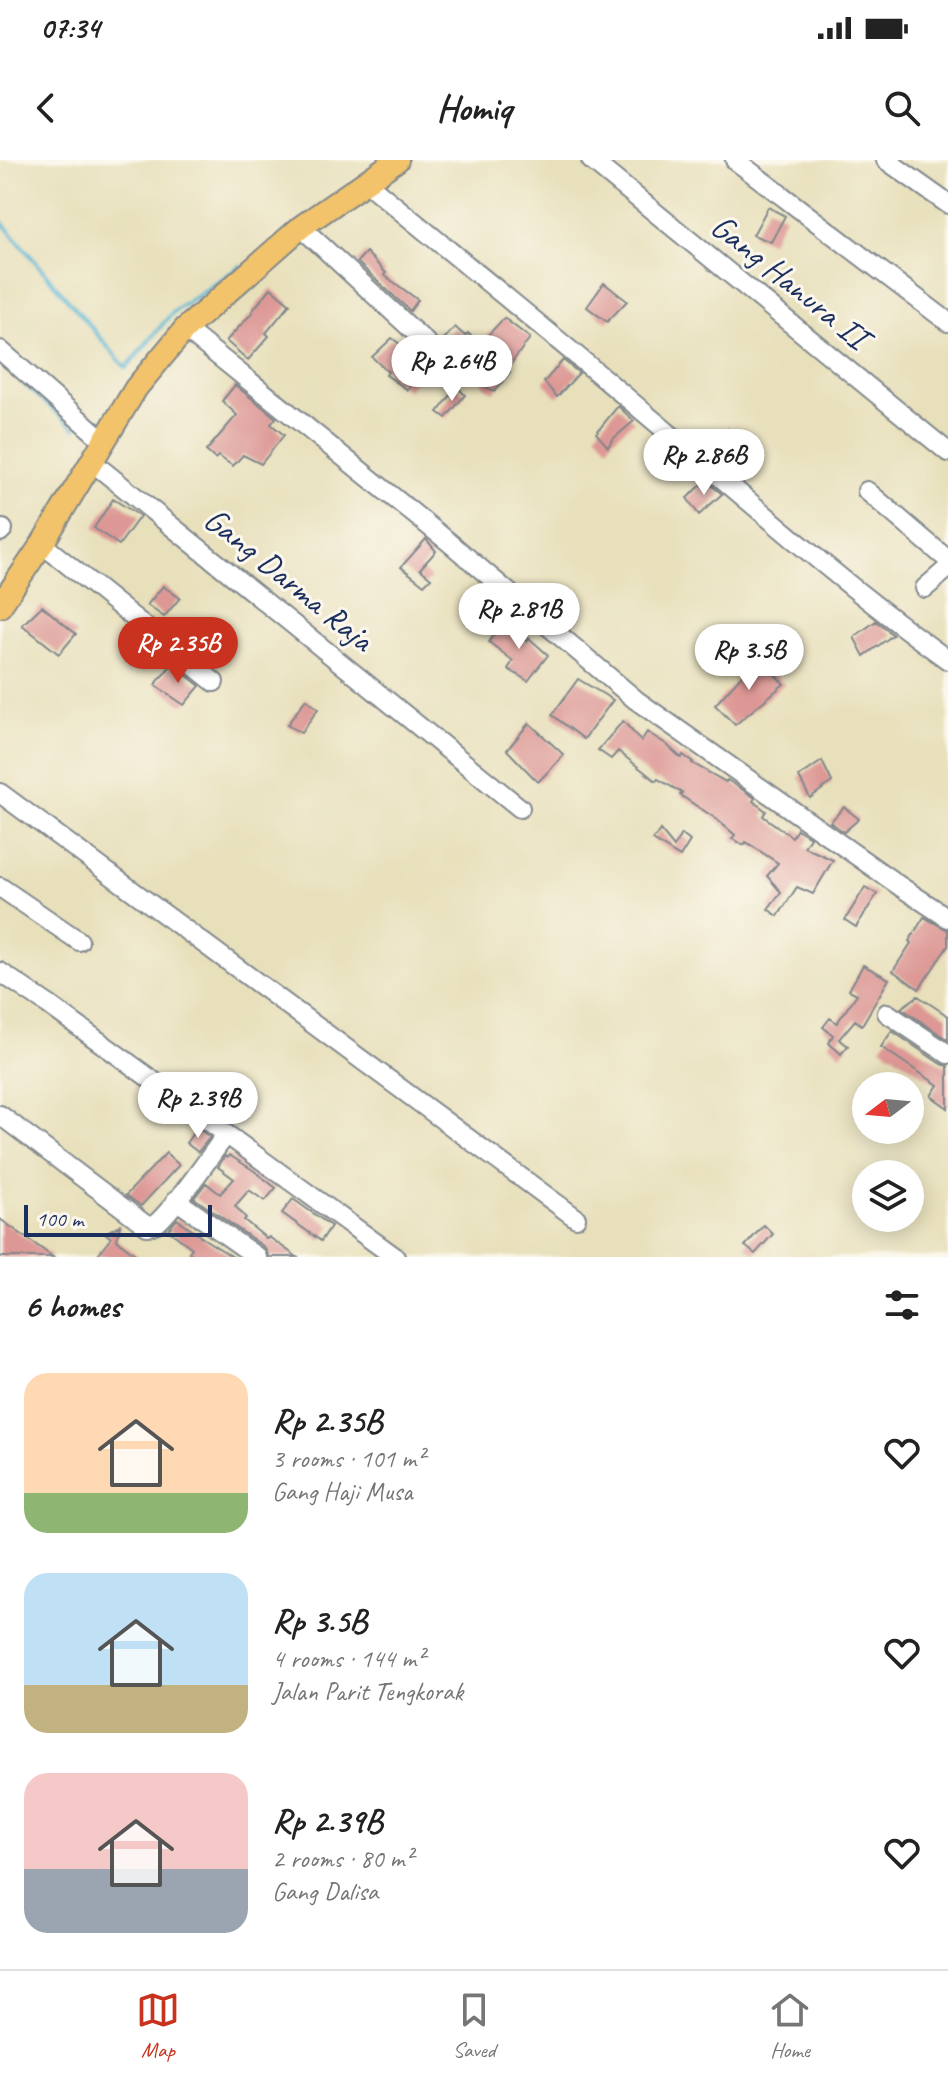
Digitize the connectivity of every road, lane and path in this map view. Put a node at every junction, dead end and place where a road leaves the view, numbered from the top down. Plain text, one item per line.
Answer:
1 (397, 160) edge
2 (591, 160) edge
3 (735, 160) edge
4 (886, 160) edge
5 (367, 183) junction
6 (948, 204) edge
7 (301, 227) junction
8 (948, 322) edge
9 (185, 329) junction
10 (0, 350) edge
11 (460, 374) dead end
12 (104, 441) junction
13 (948, 452) edge
14 (91, 461) junction
15 (867, 491) dead end
16 (42, 544) junction
17 (948, 560) edge
18 (948, 568) edge
19 (925, 588) dead end
20 (0, 606) edge
21 (948, 660) edge
22 (214, 682) dead end
23 (0, 793) edge
24 (520, 808) dead end
25 (0, 887) edge
26 (948, 918) edge
27 (79, 941) dead end
28 (0, 972) edge
29 (887, 1013) dead end
30 (948, 1054) edge
31 (0, 1115) edge
32 (226, 1135) junction
33 (176, 1200) junction
34 (576, 1218) dead end
35 (257, 1257) edge
36 (395, 1257) edge

1 - 5 main road
2 - 13 street, Gang Hanura II
3 - 8 street
4 - 6 street
5 - 7 main road
5 - 21 street
7 - 9 main road
7 - 11 street
9 - 12 main road
9 - 26 street
10 - 12 street
12 - 14 main road
14 - 16 main road
14 - 24 street, Gang Darma Raja
15 - 17 street
16 - 20 main road
16 - 22 street
18 - 19 street
23 - 34 street
25 - 27 street
28 - 32 street
29 - 30 street
31 - 33 street
32 - 33 street
32 - 36 street
33 - 35 street

